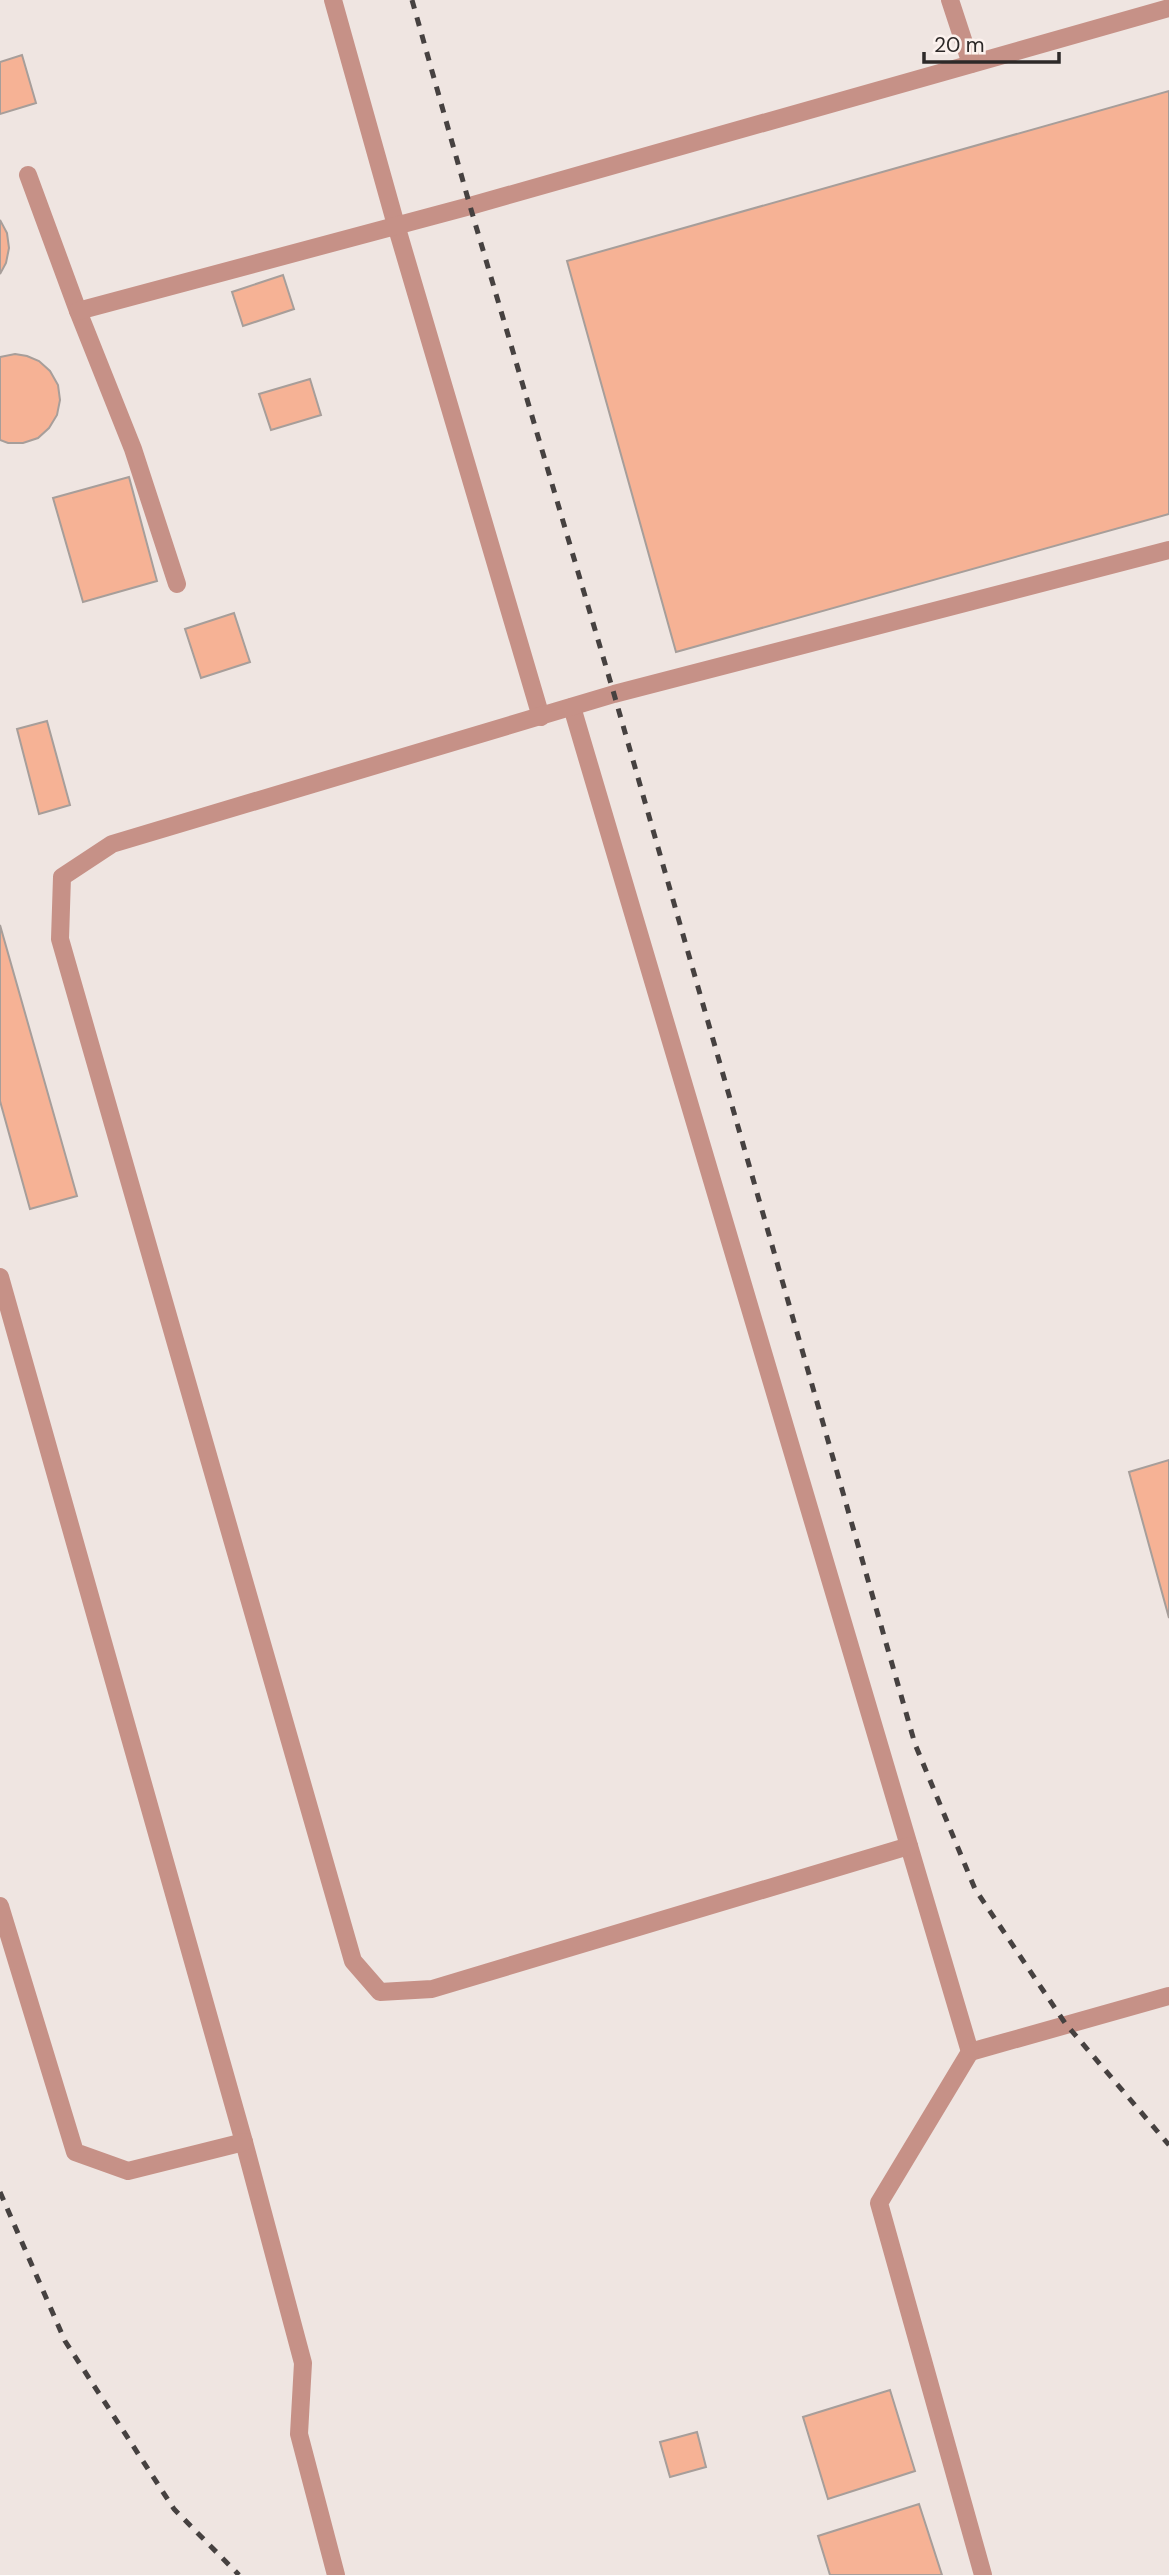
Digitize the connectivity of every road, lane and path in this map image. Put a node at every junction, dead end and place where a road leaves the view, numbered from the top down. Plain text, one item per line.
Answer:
1 (333, 0) edge
2 (950, 0) edge
3 (1169, 8) edge
4 (971, 64) junction
5 (28, 175) dead end
6 (396, 226) junction
7 (78, 311) junction
8 (1168, 553) edge
9 (177, 584) dead end
10 (572, 707) junction
11 (541, 717) junction
12 (0, 1277) edge
13 (909, 1846) junction
14 (0, 1906) edge
15 (1169, 1996) edge
16 (970, 2052) junction
17 (244, 2142) junction
18 (336, 2575) edge
19 (982, 2575) edge

1 - 6 lane
2 - 4 lane
3 - 4 lane
4 - 6 lane
5 - 7 lane
6 - 7 lane
6 - 11 lane
7 - 9 lane
8 - 10 lane
10 - 11 lane
10 - 13 lane
11 - 13 lane
12 - 17 lane
13 - 16 lane
14 - 17 lane
15 - 16 lane
16 - 19 lane
17 - 18 lane

